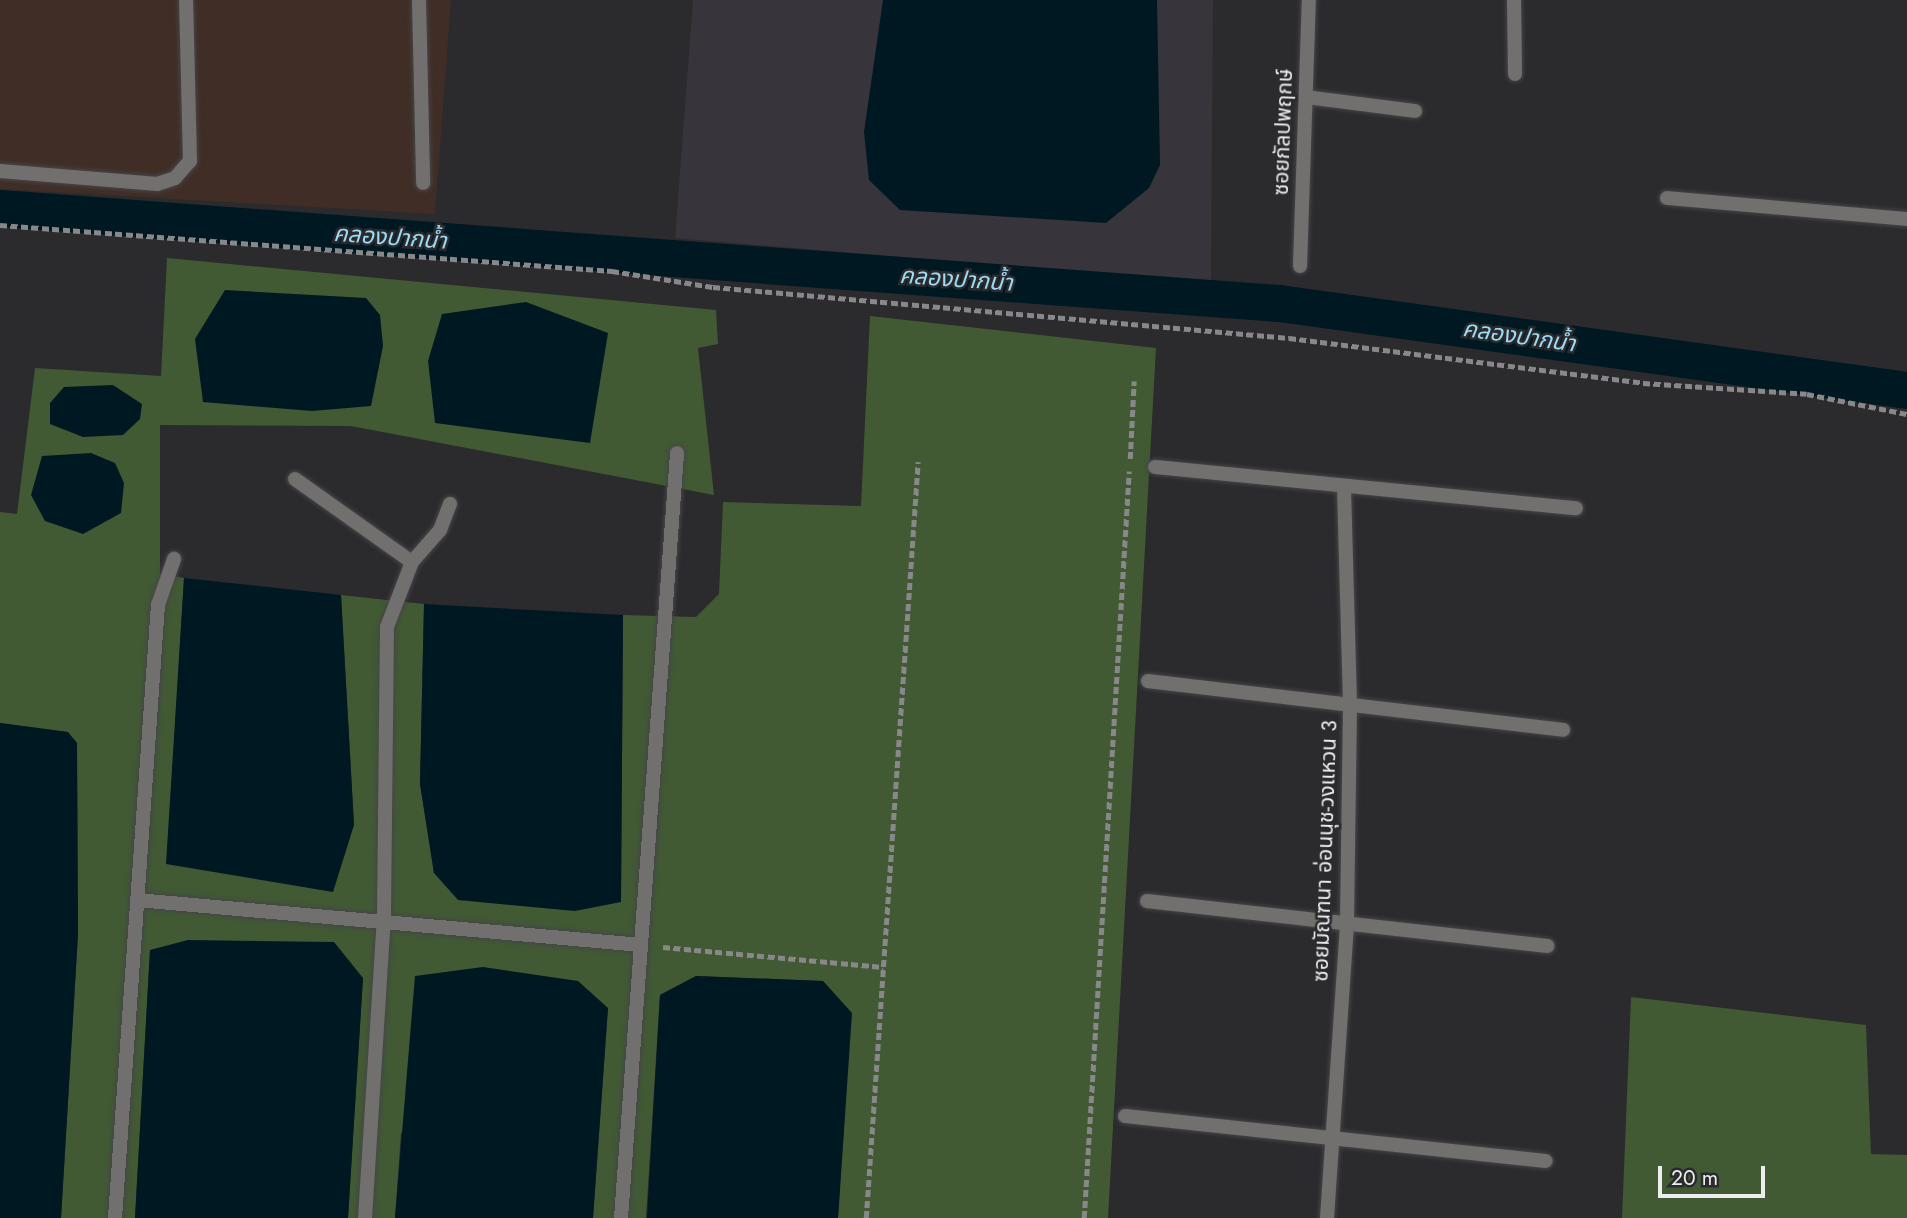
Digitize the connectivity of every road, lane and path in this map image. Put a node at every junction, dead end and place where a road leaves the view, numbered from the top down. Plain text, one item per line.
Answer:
1 (186, 0) edge
2 (419, 0) edge
3 (1309, 0) edge
4 (1514, 0) edge
5 (1515, 74) dead end
6 (1306, 97) junction
7 (1415, 111) dead end
8 (0, 171) edge
9 (424, 183) dead end
10 (1667, 198) dead end
11 (1907, 219) edge
12 (0, 225) edge
13 (1300, 265) dead end
14 (1134, 380) dead end
15 (1907, 414) edge
16 (677, 453) dead end
17 (918, 462) dead end
18 (1156, 467) dead end
19 (295, 480) dead end
20 (1344, 485) junction
21 (450, 504) dead end
22 (1576, 509) dead end
23 (174, 559) dead end
24 (412, 562) junction
25 (1148, 681) dead end
26 (1350, 703) junction
27 (1563, 730) dead end
28 (137, 900) junction
29 (1147, 901) dead end
30 (1347, 921) junction
31 (383, 922) junction
32 (641, 945) junction
33 (1547, 946) dead end
34 (883, 967) junction
35 (1125, 1116) dead end
36 (1331, 1139) junction
37 (1546, 1161) dead end
38 (115, 1218) edge
39 (365, 1218) edge
40 (621, 1218) edge
41 (866, 1218) edge
42 (1084, 1218) edge
43 (1327, 1218) edge

1 - 8 street
2 - 9 street
3 - 6 street, ซอยกัลปพฤกษ์
4 - 5 street
6 - 7 street
6 - 13 street, ซอยกัลปพฤกษ์
10 - 11 street
12 - 15 path
14 - 42 path
16 - 32 street
17 - 34 path
18 - 20 street
19 - 24 street
20 - 22 street
20 - 26 street, ซอยมัณฑนา อ่อนนุช-วงแหวน 3
21 - 24 street
23 - 28 street
24 - 31 street
25 - 26 street
26 - 27 street
26 - 30 street, ซอยมัณฑนา อ่อนนุช-วงแหวน 3
28 - 31 street
28 - 38 street
29 - 30 street
30 - 33 street
30 - 36 street, ซอยมัณฑนา อ่อนนุช-วงแหวน 3
31 - 32 street
31 - 39 street
32 - 34 path
32 - 40 street
34 - 41 path
35 - 36 street
36 - 37 street
36 - 43 street, ซอยมัณฑนา อ่อนนุช-วงแหวน 3

